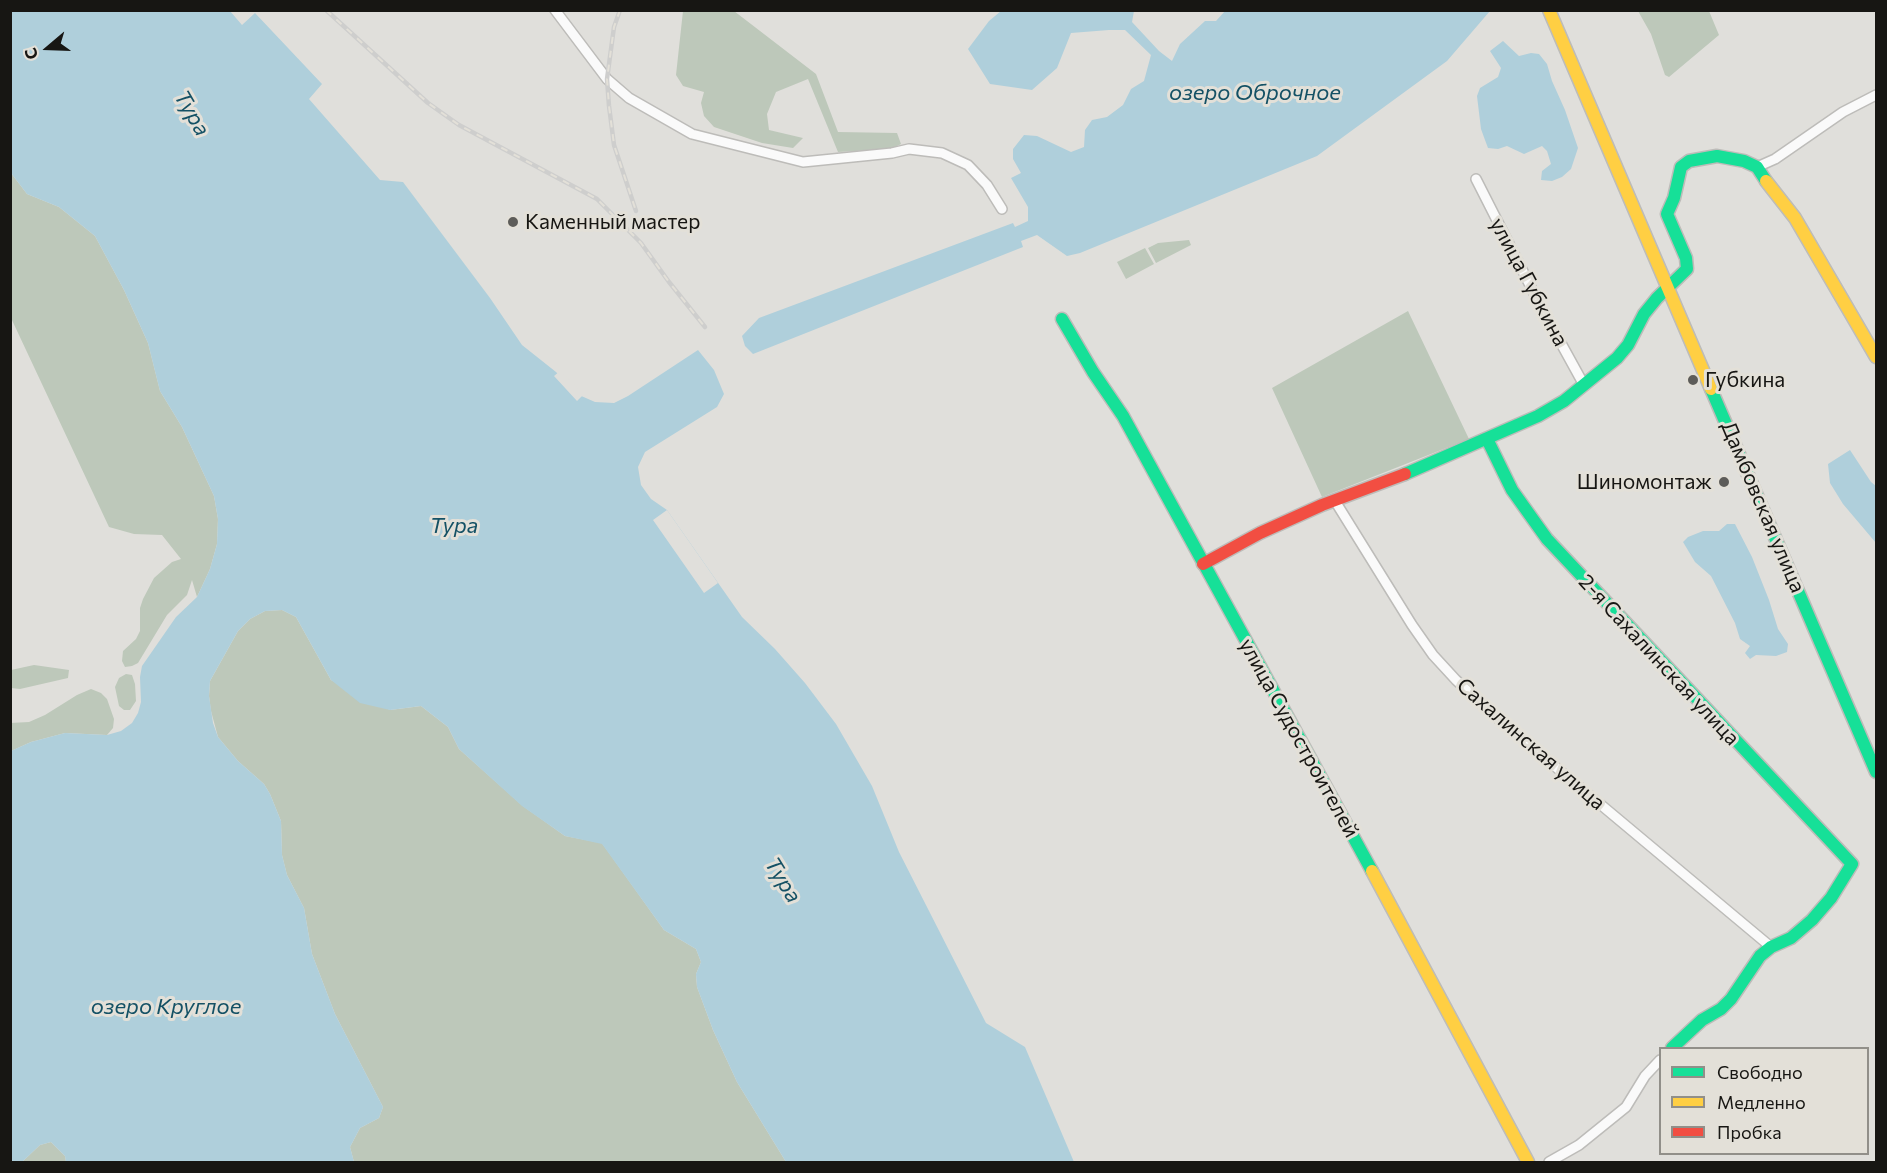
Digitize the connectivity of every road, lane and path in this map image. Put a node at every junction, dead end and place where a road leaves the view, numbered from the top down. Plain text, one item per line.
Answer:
1 (555, 10) edge
2 (1549, 10) edge
3 (1876, 95) edge
4 (1757, 167) junction
5 (1476, 179) dead end
6 (1002, 209) dead end
7 (1667, 286) junction
8 (1062, 319) dead end
9 (1876, 357) edge
10 (1584, 385) junction
11 (1487, 439) junction
12 (1335, 501) junction
13 (1203, 564) junction
14 (1876, 772) edge
15 (1771, 947) junction
16 (1673, 1047) edge
17 (1659, 1061) edge
18 (1528, 1162) edge
19 (1549, 1162) edge

1 - 6 street
2 - 7 street, Дамбовская улица
3 - 4 street
4 - 7 street
4 - 9 street
5 - 10 street, улица Губкина
7 - 10 street
7 - 14 street, Дамбовская улица
8 - 13 street, улица Судостроителей
10 - 11 street
11 - 12 street
11 - 15 street, 2-я Сахалинская улица
12 - 13 street
12 - 15 street, Сахалинская улица
13 - 18 street, улица Судостроителей
15 - 16 street
17 - 19 street

